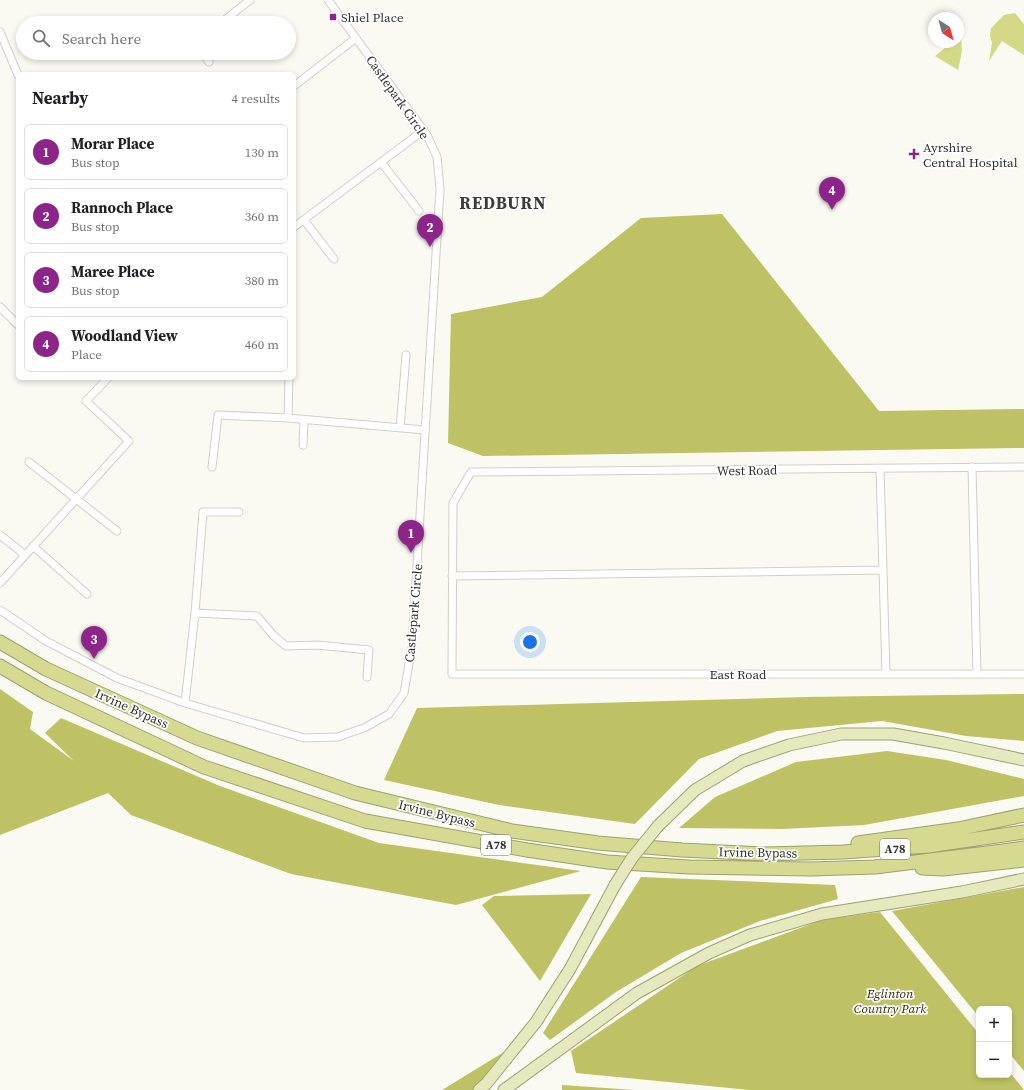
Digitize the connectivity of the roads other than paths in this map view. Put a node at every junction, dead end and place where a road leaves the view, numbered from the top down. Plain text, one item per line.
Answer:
1 (250, 0) edge
2 (328, 0) edge
3 (230, 16) edge
4 (0, 32) edge
5 (356, 38) junction
6 (17, 72) edge
7 (296, 84) edge
8 (424, 130) junction
9 (381, 162) junction
10 (419, 211) dead end
11 (304, 220) junction
12 (296, 226) edge
13 (334, 259) dead end
14 (0, 307) edge
15 (16, 323) edge
16 (406, 356) dead end
17 (106, 380) edge
18 (289, 380) edge
19 (288, 418) junction
20 (304, 420) junction
21 (400, 428) junction
22 (425, 430) junction
23 (304, 445) dead end
24 (29, 462) dead end
25 (212, 467) dead end
26 (972, 467) junction
27 (1024, 467) edge
28 (880, 468) junction
29 (75, 500) junction
30 (239, 512) dead end
31 (117, 531) dead end
32 (0, 535) edge
33 (34, 546) junction
34 (25, 555) junction
35 (883, 570) junction
36 (452, 576) junction
37 (0, 583) edge
38 (87, 594) dead end
39 (0, 610) edge
40 (195, 613) junction
41 (0, 642) edge
42 (0, 666) edge
43 (886, 674) junction
44 (977, 674) junction
45 (1024, 674) edge
46 (367, 677) dead end
47 (185, 703) junction
48 (1024, 760) edge
49 (1024, 815) edge
50 (1024, 832) edge
51 (1024, 848) edge
52 (764, 854) junction
53 (1024, 860) edge
54 (875, 867) junction
55 (1024, 879) edge
56 (479, 1090) edge
57 (504, 1090) edge

1 - 3 street
2 - 5 street, Castlepark Circle
4 - 6 street
5 - 7 street
5 - 8 street, Castlepark Circle
8 - 9 street
8 - 22 street, Castlepark Circle
9 - 10 street
9 - 11 street
11 - 12 street
11 - 13 street
14 - 15 street
16 - 21 street
17 - 29 street
18 - 19 street
19 - 20 street
19 - 25 street
20 - 21 street
20 - 23 street
21 - 22 street
22 - 47 street, Castlepark Circle
24 - 29 street
26 - 27 street, West Road
26 - 28 street, West Road
26 - 44 street
28 - 35 street
28 - 36 street, West Road
29 - 31 street
29 - 33 street
30 - 40 street
32 - 34 street
33 - 34 street
33 - 38 street
34 - 37 street
35 - 36 street
35 - 43 street
36 - 43 street, East Road
39 - 47 street, Castlepark Circle
40 - 46 street
40 - 47 street
41 - 52 highway, Irvine Bypass / A78
42 - 54 highway, Irvine Bypass / A78
43 - 44 street, East Road
44 - 45 street, East Road
48 - 56 main road, bridge
49 - 52 highway
50 - 52 highway, Irvine Bypass / A78
51 - 54 highway, Irvine Bypass / A78
53 - 54 highway
55 - 57 main road

